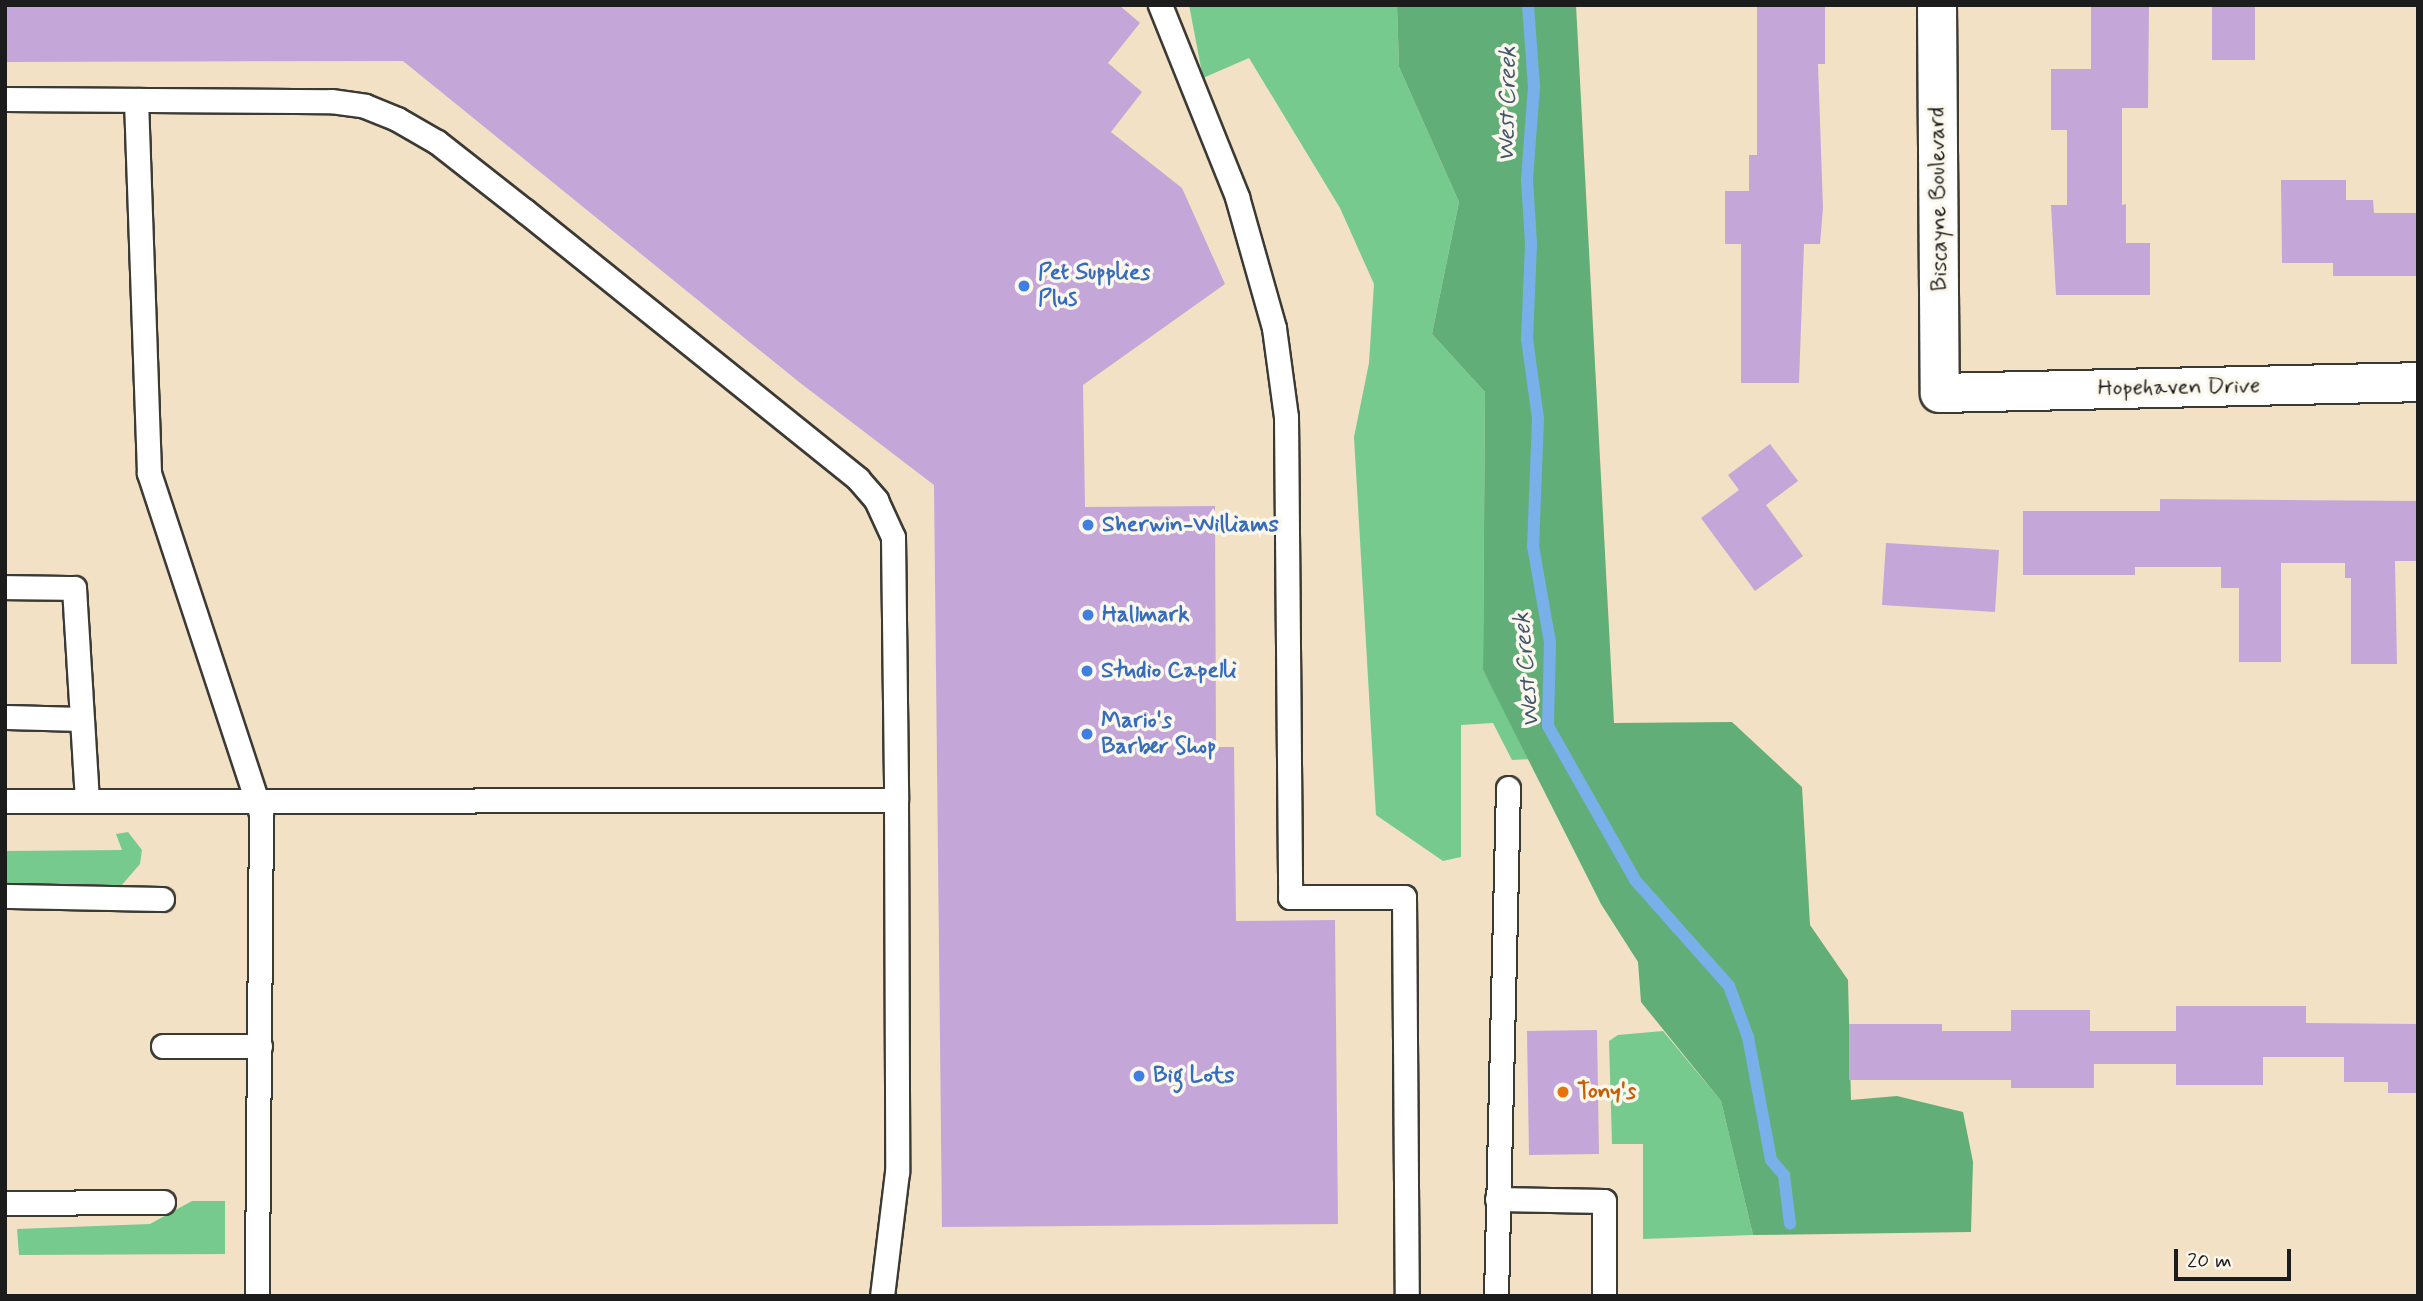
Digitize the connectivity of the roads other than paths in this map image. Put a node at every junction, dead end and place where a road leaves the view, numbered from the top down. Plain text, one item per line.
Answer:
1 (1160, 5) edge
2 (1937, 5) edge
3 (5, 99) edge
4 (136, 100) junction
5 (2418, 382) edge
6 (1940, 394) joint
7 (5, 587) edge
8 (5, 716) edge
9 (79, 719) junction
10 (1508, 788) dead end
11 (257, 798) junction
12 (5, 800) edge
13 (87, 800) junction
14 (896, 800) junction
15 (5, 896) edge
16 (162, 899) dead end
17 (163, 1046) dead end
18 (260, 1046) junction
19 (1497, 1199) junction
20 (163, 1202) dead end
21 (5, 1203) edge
22 (257, 1296) edge
23 (881, 1296) edge
24 (1407, 1296) edge
25 (1496, 1296) edge
26 (1604, 1296) edge

1 - 24 lane
2 - 6 street, Biscayne Boulevard
3 - 4 lane
4 - 11 lane
4 - 14 lane
5 - 6 street, Hopehaven Drive
7 - 9 lane
8 - 9 lane
9 - 13 lane
10 - 19 lane
11 - 13 lane
11 - 14 lane
11 - 18 lane
12 - 13 lane
14 - 23 lane
15 - 16 lane
17 - 18 lane
18 - 22 lane
19 - 25 lane
19 - 26 lane
20 - 21 lane

